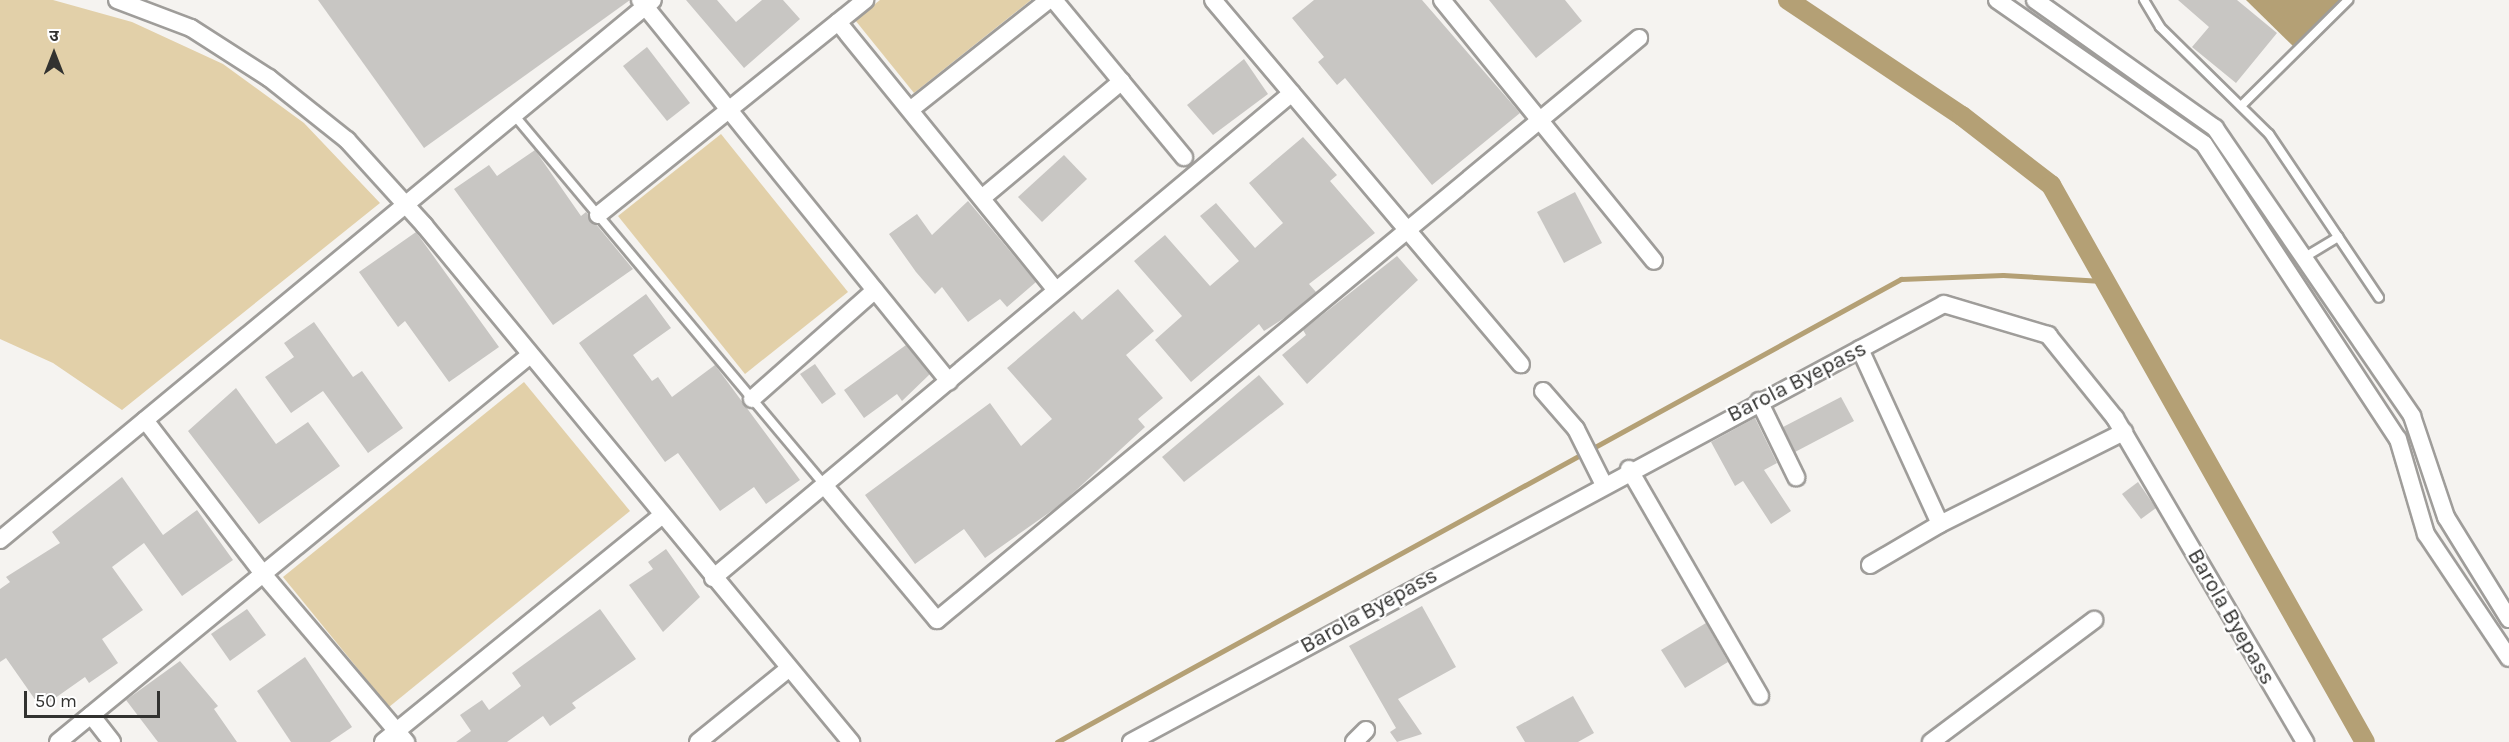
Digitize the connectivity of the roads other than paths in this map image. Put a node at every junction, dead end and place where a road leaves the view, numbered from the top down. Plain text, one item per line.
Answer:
1 (117, 0) edge
2 (865, 0) edge
3 (1049, 0) edge
4 (1054, 0) edge
5 (1213, 0) edge
6 (1442, 0) edge
7 (1997, 0) edge
8 (2035, 0) edge
9 (2144, 0) edge
10 (2348, 0) edge
11 (646, 2) edge
12 (838, 22) junction
13 (1639, 38) dead end
14 (1122, 81) junction
15 (1292, 93) junction
16 (2241, 106) junction
17 (729, 110) junction
18 (910, 110) junction
19 (514, 115) junction
20 (1538, 121) junction
21 (1184, 157) dead end
22 (982, 198) junction
23 (405, 204) junction
24 (598, 215) junction
25 (1407, 230) junction
26 (2338, 237) junction
27 (2305, 257) junction
28 (1654, 261) dead end
29 (875, 290) junction
30 (1056, 290) junction
31 (2379, 298) dead end
32 (1860, 349) junction
33 (530, 355) junction
34 (1521, 364) dead end
35 (949, 381) junction
36 (1544, 391) dead end
37 (752, 399) junction
38 (1760, 401) junction
39 (145, 420) junction
40 (2124, 432) junction
41 (1629, 469) junction
42 (1599, 477) junction
43 (1796, 477) dead end
44 (824, 485) junction
45 (662, 515) junction
46 (1940, 524) junction
47 (0, 540) edge
48 (1870, 565) dead end
49 (263, 574) junction
50 (713, 578) junction
51 (2509, 619) edge
52 (2094, 620) dead end
53 (2509, 658) edge
54 (788, 669) junction
55 (1760, 696) dead end
56 (91, 715) junction
57 (401, 736) edge
58 (58, 742) edge
59 (112, 742) edge
60 (382, 742) edge
61 (698, 742) edge
62 (851, 742) edge
63 (1131, 742) edge
64 (1931, 742) edge
65 (2305, 742) edge

1 - 23 street
2 - 12 street
3 - 18 street
4 - 14 street
5 - 15 street
6 - 20 street
7 - 53 street
8 - 27 street
9 - 16 lane
10 - 16 lane
11 - 17 street
11 - 19 street
12 - 17 street
12 - 18 street
13 - 20 street
14 - 21 street
14 - 22 street
15 - 25 street
15 - 30 street
16 - 26 lane
17 - 24 street
17 - 29 street
18 - 22 street
19 - 23 street
19 - 24 lane
20 - 25 street
20 - 28 street
22 - 30 street
23 - 33 street
23 - 39 street
24 - 37 lane
25 - 34 street
25 - 44 street
26 - 27 lane
26 - 31 lane
27 - 51 street
29 - 35 street
29 - 37 street
30 - 35 street
32 - 38 street, Barola Byepass
32 - 40 street, Barola Byepass
32 - 46 street
33 - 45 street
33 - 49 street
35 - 44 street
36 - 42 street
37 - 44 lane
38 - 41 street, Barola Byepass
38 - 43 street
39 - 47 street
39 - 49 street
40 - 46 street
40 - 65 street, Barola Byepass
41 - 42 street, Barola Byepass
41 - 55 street
42 - 63 street, Barola Byepass
44 - 50 street
45 - 50 street
45 - 57 street
46 - 48 street
49 - 56 street
49 - 57 street
50 - 54 street
52 - 64 street
54 - 61 street
54 - 62 street
56 - 58 street
56 - 59 street
57 - 60 street

